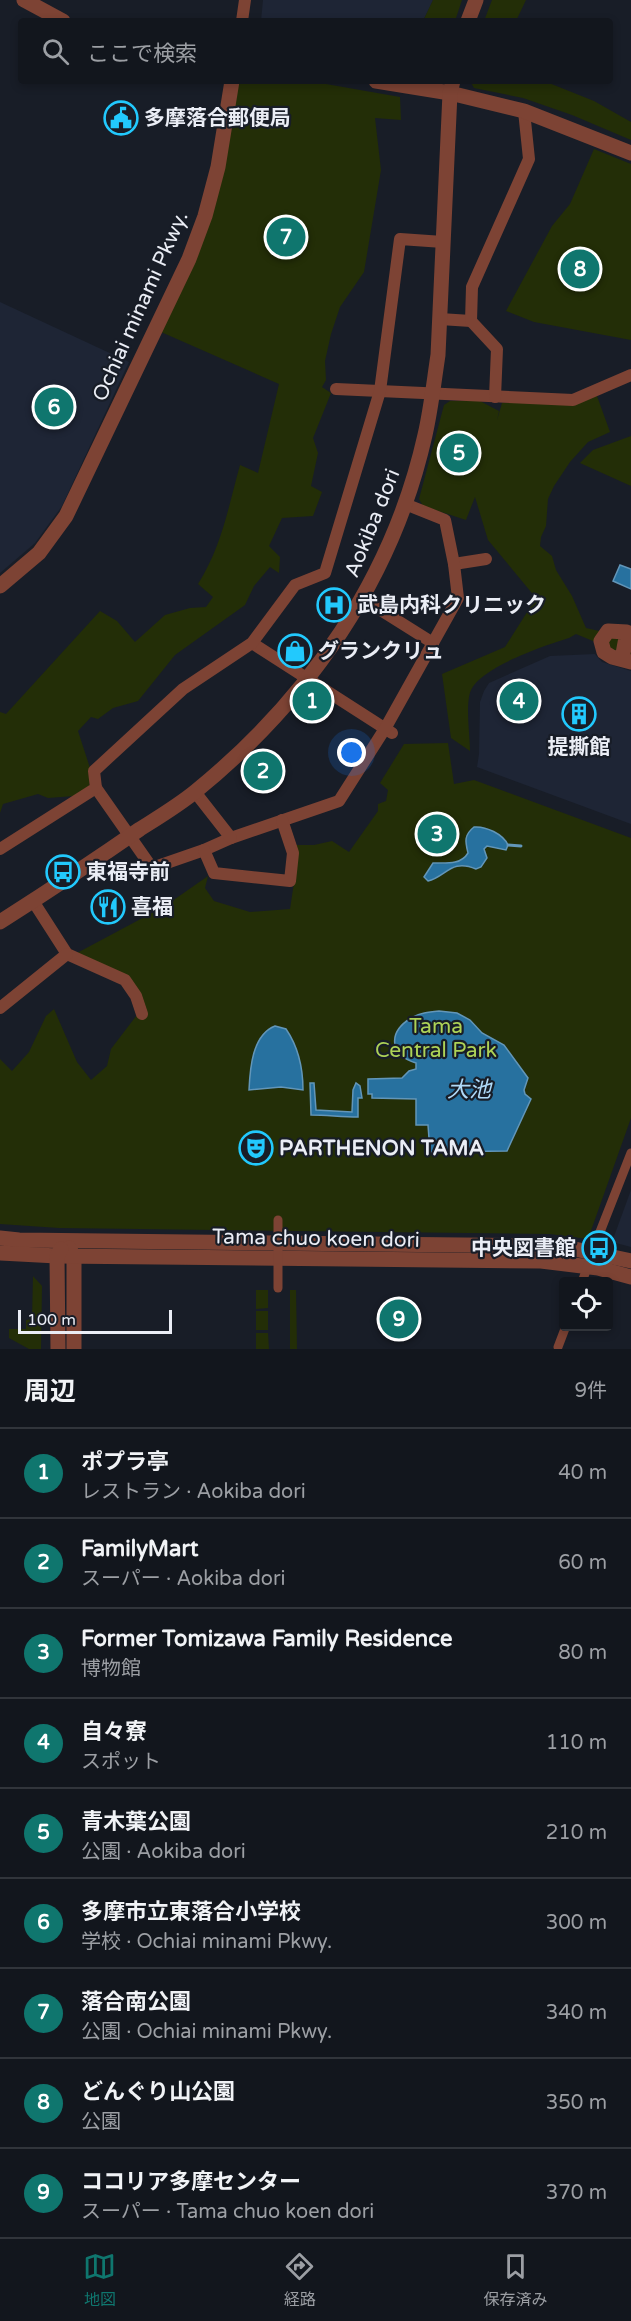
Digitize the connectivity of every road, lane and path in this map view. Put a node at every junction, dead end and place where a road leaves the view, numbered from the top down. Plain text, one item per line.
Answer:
1 (24, 0) edge
2 (245, 0) edge
3 (476, 0) edge
4 (57, 18) edge
5 (242, 18) edge
6 (469, 18) edge
7 (232, 84) edge
8 (414, 84) edge
9 (451, 87) edge
10 (524, 111) junction
11 (631, 153) edge
12 (443, 242) junction
13 (440, 319) junction
14 (471, 321) junction
15 (631, 375) edge
16 (336, 389) dead end
17 (380, 391) junction
18 (432, 395) junction
19 (495, 397) junction
20 (405, 504) junction
21 (486, 559) dead end
22 (454, 564) junction
23 (0, 586) edge
24 (363, 599) junction
25 (629, 632) edge
26 (252, 643) junction
27 (433, 643) junction
28 (627, 660) edge
29 (308, 679) junction
30 (389, 730) junction
31 (96, 788) junction
32 (195, 792) junction
33 (282, 820) junction
34 (130, 836) junction
35 (231, 838) junction
36 (0, 849) edge
37 (204, 850) junction
38 (33, 901) junction
39 (0, 922) edge
40 (67, 954) junction
41 (0, 1008) edge
42 (142, 1014) dead end
43 (631, 1153) edge
44 (278, 1220) dead end
45 (0, 1238) edge
46 (65, 1241) junction
47 (0, 1253) edge
48 (57, 1256) junction
49 (74, 1257) junction
50 (631, 1261) edge
51 (583, 1277) edge
52 (631, 1277) edge
53 (278, 1288) dead end
54 (564, 1331) edge
55 (558, 1347) dead end
56 (58, 1349) edge
57 (75, 1349) edge

1 - 4 street
2 - 5 street
3 - 6 street
7 - 23 street, Ochiai minami Pkwy.
8 - 9 street
9 - 10 street
9 - 12 street, Aokiba dori
10 - 11 street
10 - 14 street
12 - 13 street, Aokiba dori
12 - 17 street
13 - 14 street
13 - 18 street, Aokiba dori
14 - 19 street
15 - 19 street
16 - 17 street
17 - 18 street
17 - 26 street
18 - 19 street
18 - 20 street, Aokiba dori
20 - 22 street
20 - 24 street, Aokiba dori
21 - 22 street
22 - 27 street
24 - 27 street
24 - 29 street, Aokiba dori
25 - 28 street
25 - 28 street
26 - 29 street
26 - 31 street
27 - 30 street
29 - 30 street
29 - 32 street, Aokiba dori
30 - 33 street
31 - 34 street
31 - 36 street
32 - 34 street, Aokiba dori
32 - 35 street
33 - 35 street
33 - 37 street
34 - 37 street
34 - 38 street, Aokiba dori
35 - 37 street
38 - 39 street, Aokiba dori
38 - 40 street
40 - 41 street
40 - 42 street
43 - 51 street, bridge
44 - 53 street, bridge
45 - 46 street, Tama chuo koen dori
46 - 48 street
46 - 49 street
46 - 50 street, Tama chuo koen dori
47 - 48 street, Tama chuo koen dori
48 - 49 street, Tama chuo koen dori
48 - 56 street
49 - 52 street, Tama chuo koen dori
49 - 57 street
54 - 55 street

